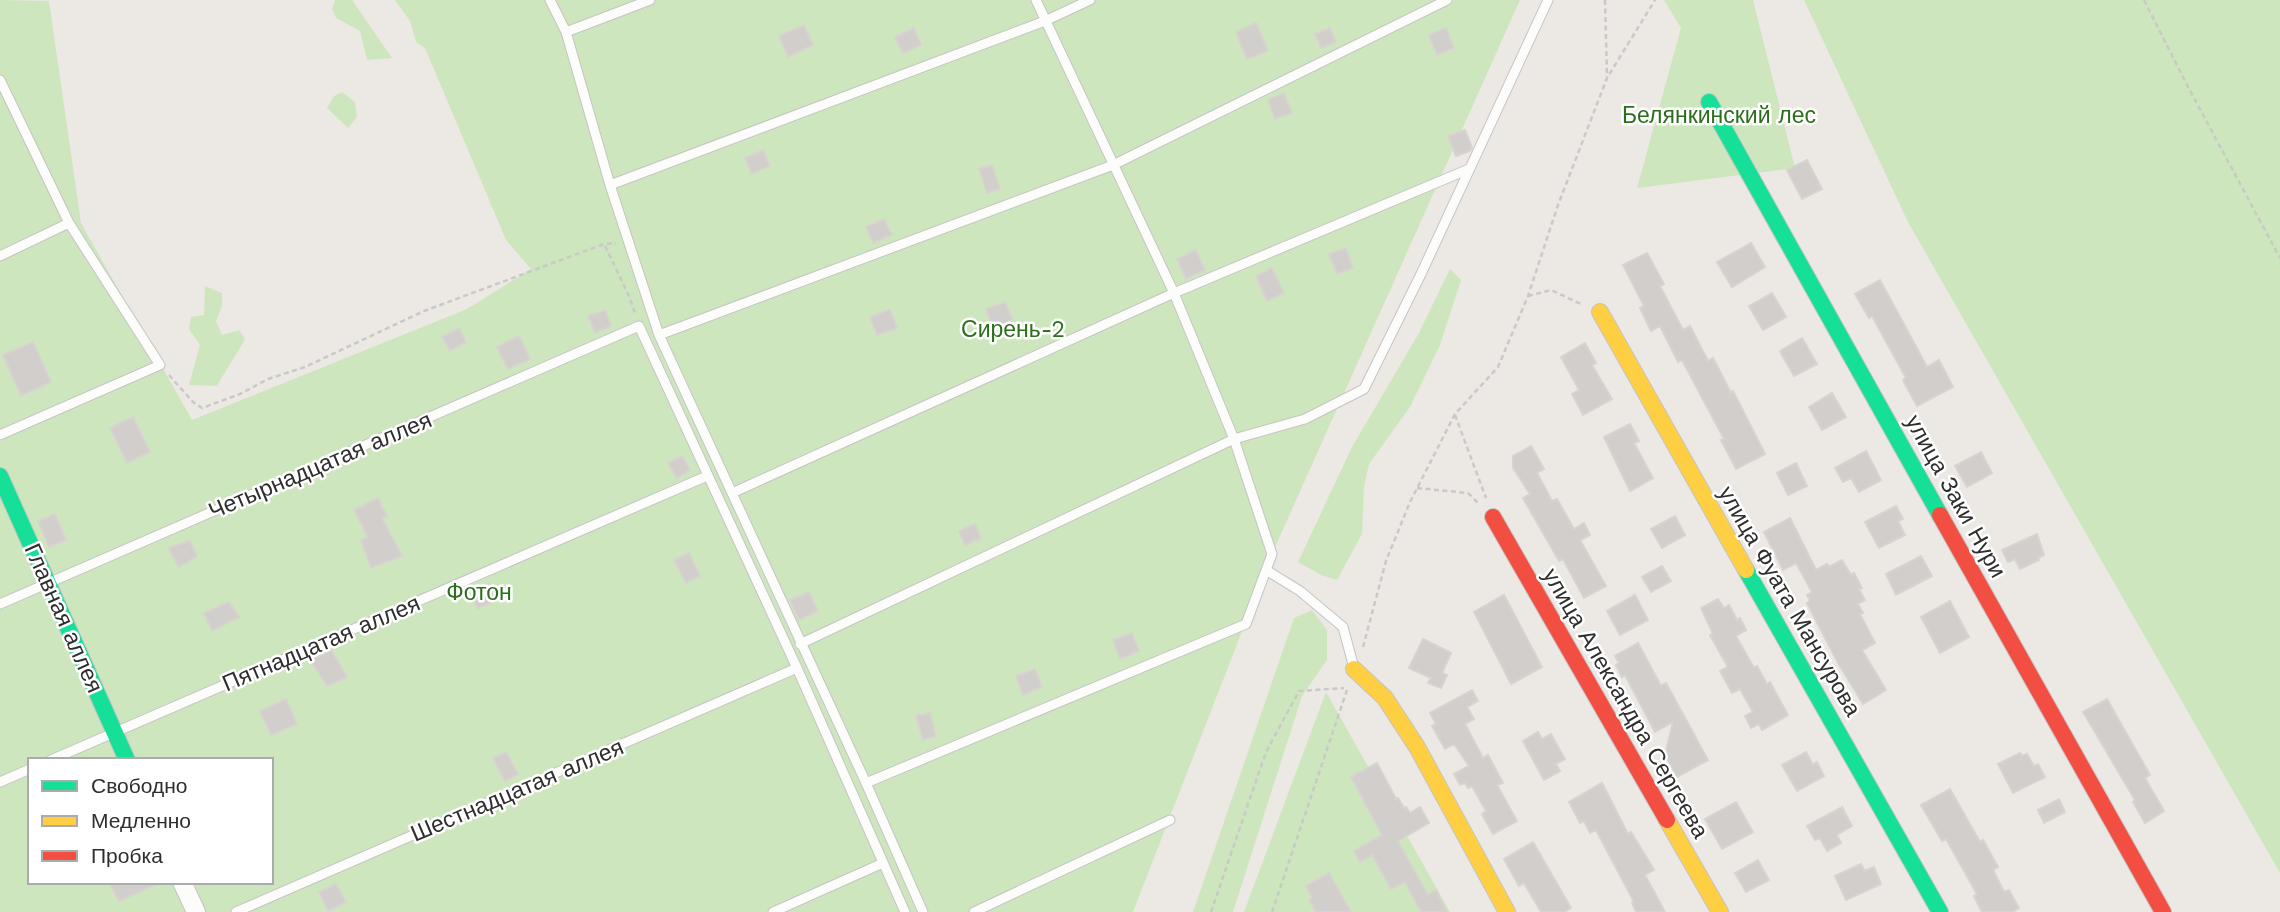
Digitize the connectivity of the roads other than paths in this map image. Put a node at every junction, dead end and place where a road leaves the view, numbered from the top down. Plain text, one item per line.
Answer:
1 (550, 0) edge
2 (650, 0) edge
3 (1036, 0) edge
4 (1090, 0) edge
5 (1447, 0) edge
6 (1548, 0) edge
7 (1045, 21) junction
8 (566, 32) junction
9 (0, 80) edge
10 (1709, 102) dead end
11 (1112, 165) junction
12 (1469, 169) junction
13 (610, 185) junction
14 (69, 223) junction
15 (0, 256) edge
16 (1174, 293) junction
17 (1600, 312) road end
18 (659, 335) junction
19 (0, 435) edge
20 (1234, 439) junction
21 (707, 475) junction
22 (0, 476) edge
23 (732, 493) junction
24 (1493, 517) road end
25 (1266, 570) junction
26 (48, 582) junction
27 (0, 604) edge
28 (800, 643) junction
29 (797, 668) junction
30 (1354, 669) joint
31 (115, 731) junction
32 (55, 758) edge
33 (126, 758) edge
34 (28, 770) edge
35 (0, 782) edge
36 (866, 783) junction
37 (1170, 820) dead end
38 (883, 863) junction
39 (183, 884) edge
40 (196, 912) edge
41 (236, 912) edge
42 (773, 912) edge
43 (905, 912) edge
44 (923, 912) edge
45 (974, 912) edge
46 (1507, 912) edge
47 (1720, 912) edge
48 (1940, 912) edge
49 (2163, 912) edge

1 - 8 lane
2 - 8 lane
3 - 7 lane
4 - 7 lane
5 - 11 lane
6 - 12 lane
7 - 11 lane
7 - 13 lane
8 - 13 lane
9 - 14 lane
10 - 49 street, улица Заки Нури
11 - 16 lane
11 - 18 lane
12 - 16 lane
12 - 20 lane
13 - 18 lane
14 - 15 lane
14 - 19 lane
16 - 20 lane
16 - 23 lane
17 - 48 street, улица Фуата Мансурова
18 - 23 lane
20 - 25 lane
20 - 28 lane
21 - 26 lane, Четырнадцатая аллея
21 - 29 lane
21 - 31 lane, Пятнадцатая аллея
22 - 26 street, Главная аллея
23 - 28 lane
24 - 47 street, улица Александра Сергеева
25 - 30 lane
25 - 36 lane
26 - 27 lane, Четырнадцатая аллея
26 - 31 street, Главная аллея
28 - 36 lane
29 - 38 lane
29 - 41 lane, Шестнадцатая аллея
30 - 46 street
31 - 32 lane, Пятнадцатая аллея
31 - 33 street, Главная аллея
34 - 35 lane
36 - 44 lane
37 - 45 lane
38 - 42 lane
38 - 43 lane
39 - 40 street

